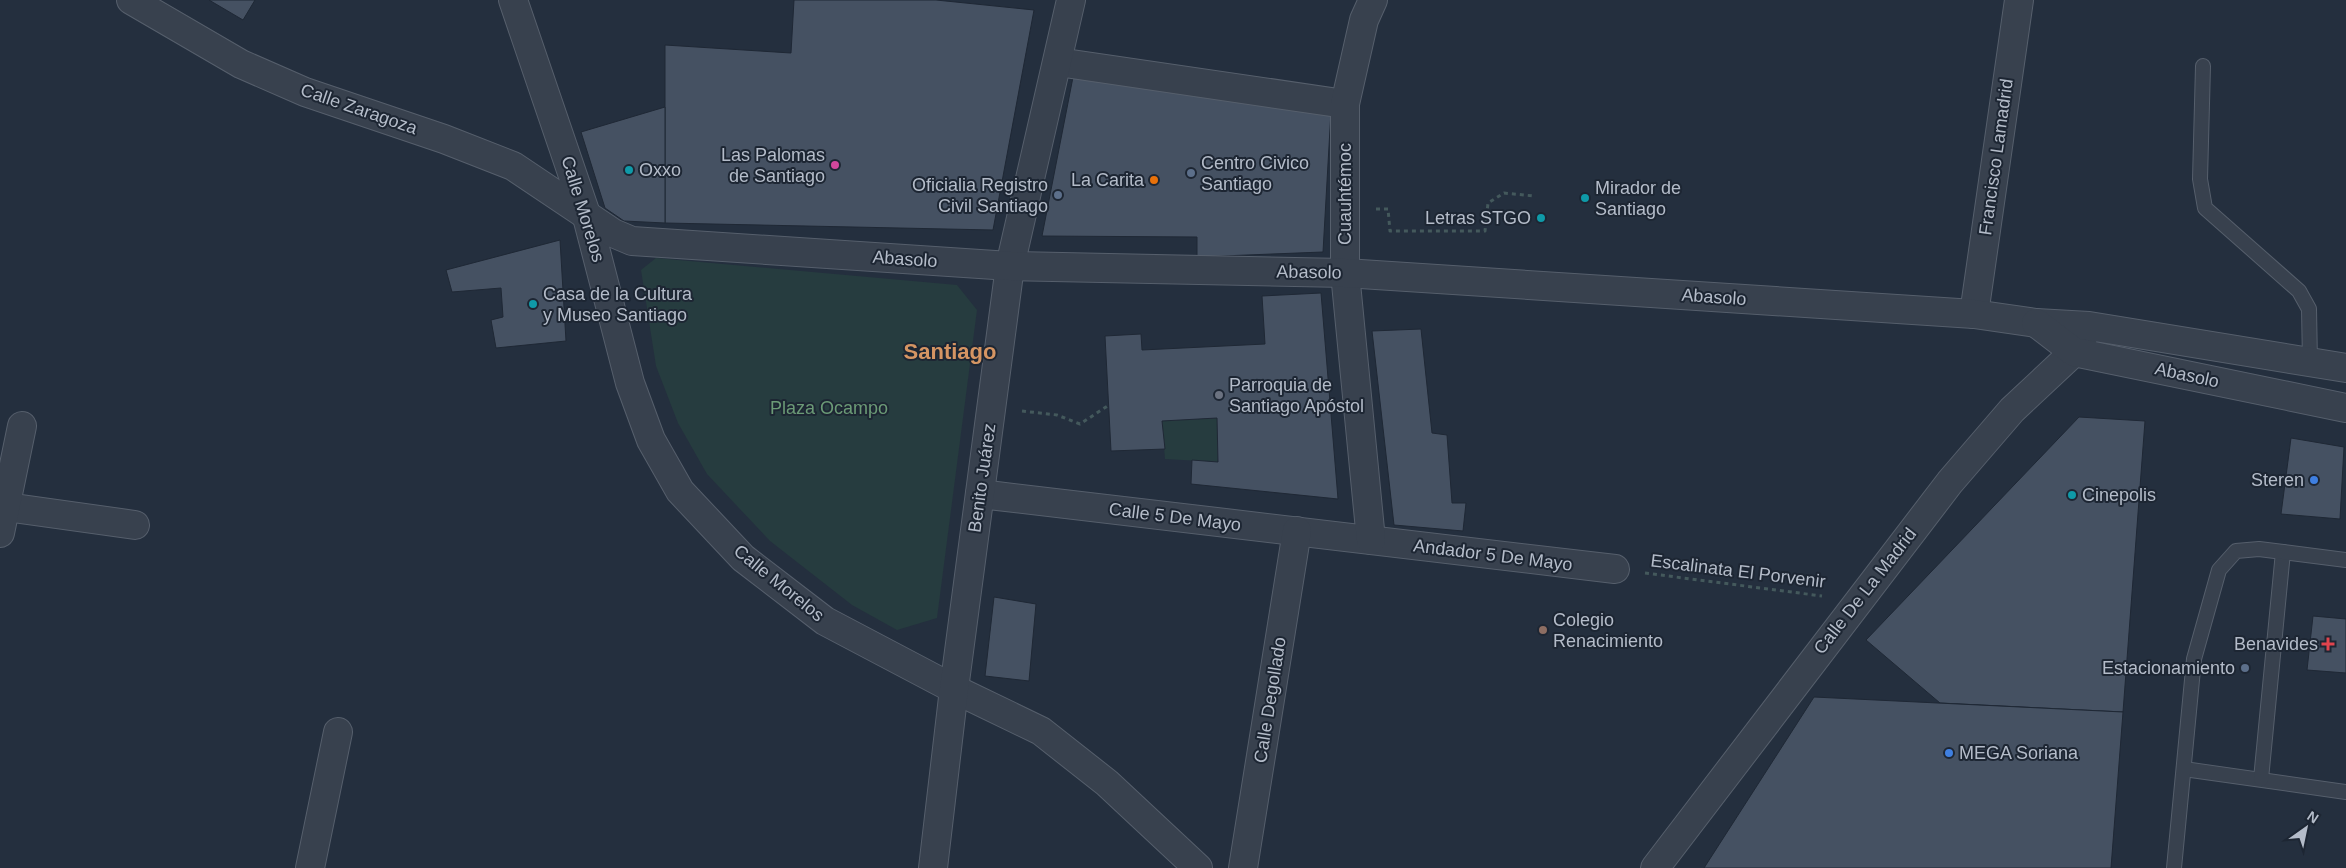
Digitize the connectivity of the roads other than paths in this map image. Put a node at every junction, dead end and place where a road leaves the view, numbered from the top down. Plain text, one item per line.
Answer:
1 (131, 0) edge
2 (513, 0) edge
3 (1071, 0) edge
4 (1373, 0) edge
5 (2019, 0) edge
6 (1058, 62) junction
7 (2203, 66) dead end
8 (1345, 104) junction
9 (588, 217) junction
10 (1010, 266) junction
11 (1345, 273) junction
12 (1974, 314) junction
13 (2036, 323) junction
14 (2089, 326) junction
15 (2074, 352) junction
16 (2310, 362) junction
17 (2346, 368) edge
18 (2346, 408) edge
19 (22, 426) dead end
20 (980, 494) junction
21 (2, 516) edge
22 (134, 525) dead end
23 (1297, 531) junction
24 (1371, 540) junction
25 (2283, 552) junction
26 (2346, 560) edge
27 (1615, 569) road end
28 (954, 689) junction
29 (338, 732) dead end
30 (2184, 769) junction
31 (2261, 779) junction
32 (2346, 792) edge
33 (310, 868) edge
34 (933, 868) edge
35 (1198, 868) edge
36 (1243, 868) edge
37 (1655, 868) edge
38 (2174, 868) edge

1 - 9 street, Calle Zaragoza
2 - 9 street, Calle Morelos
3 - 6 street, Benito Juárez
4 - 8 street, Cuauhtémoc
5 - 12 street, Francisco Lamadrid
6 - 8 street
6 - 10 street, Benito Juárez
7 - 16 lane
8 - 11 street, Cuauhtémoc
9 - 10 street, Abasolo
9 - 28 street, Calle Morelos
10 - 11 street, Abasolo
10 - 20 street, Benito Juárez
11 - 12 street, Abasolo
11 - 24 street, Cuauhtémoc
12 - 13 street, Abasolo
13 - 14 street, Abasolo
13 - 15 street, Abasolo
14 - 15 street, Calle De La Madrid
14 - 16 street, Abasolo
15 - 18 street, Abasolo
15 - 37 street, Calle De La Madrid
16 - 17 street, Abasolo
19 - 21 street
20 - 23 street, Calle 5 De Mayo
20 - 28 street, Benito Juárez
21 - 22 street
23 - 24 street, Calle 5 De Mayo
23 - 36 street, Calle Degollado
24 - 27 street, Andador 5 De Mayo
25 - 26 lane
25 - 30 lane
25 - 31 lane
28 - 34 street, Benito Juárez
28 - 35 street, Calle Morelos
29 - 33 street
30 - 31 lane
30 - 38 lane
31 - 32 lane

